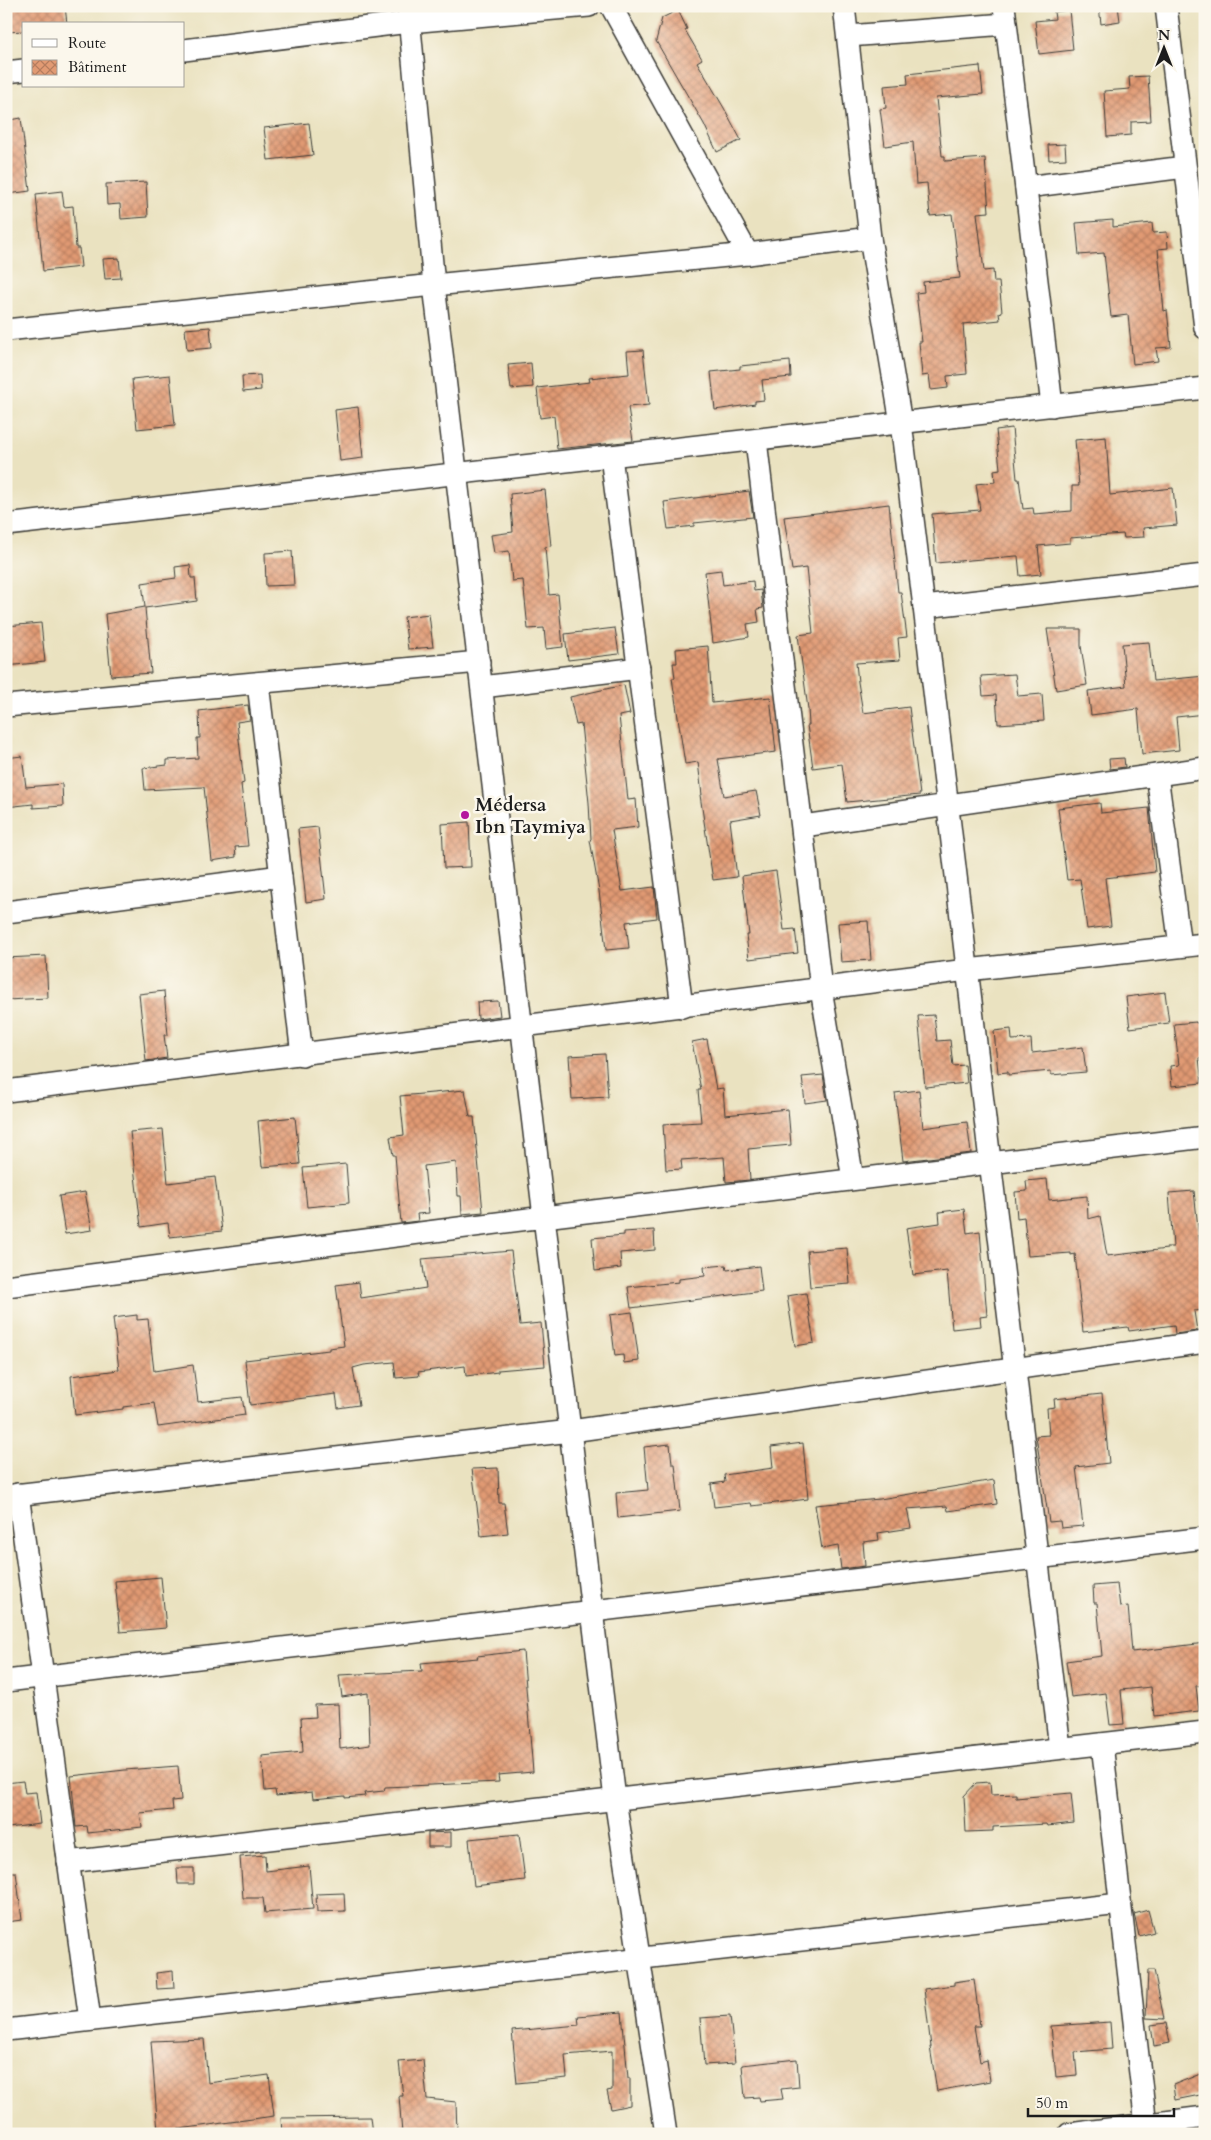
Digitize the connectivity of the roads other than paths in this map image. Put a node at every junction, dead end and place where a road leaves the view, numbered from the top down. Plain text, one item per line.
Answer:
1 (589, 6) edge
2 (611, 6) edge
3 (844, 6) edge
4 (1166, 6) edge
5 (409, 14) edge
6 (1005, 15) edge
7 (848, 36) junction
8 (185, 50) edge
9 (22, 70) edge
10 (6, 72) edge
11 (1186, 167) junction
12 (1026, 186) junction
13 (1197, 203) edge
14 (870, 238) junction
15 (748, 254) junction
16 (434, 285) junction
17 (1205, 328) edge
18 (6, 330) edge
19 (1205, 388) edge
20 (1052, 406) junction
21 (901, 423) junction
22 (756, 440) junction
23 (611, 456) junction
24 (456, 474) junction
25 (6, 525) edge
26 (1205, 575) edge
27 (924, 607) junction
28 (479, 662) junction
29 (639, 668) junction
30 (258, 683) junction
31 (482, 687) junction
32 (6, 706) edge
33 (1205, 768) edge
34 (1157, 775) junction
35 (947, 805) junction
36 (803, 826) junction
37 (281, 876) junction
38 (6, 912) edge
39 (1205, 944) edge
40 (1180, 946) junction
41 (966, 970) junction
42 (821, 989) junction
43 (682, 1007) junction
44 (522, 1028) junction
45 (302, 1055) junction
46 (6, 1091) edge
47 (1205, 1137) edge
48 (990, 1163) junction
49 (853, 1179) junction
50 (544, 1217) junction
51 (6, 1286) edge
52 (1205, 1342) edge
53 (1014, 1368) junction
54 (571, 1431) junction
55 (12, 1495) edge
56 (1205, 1538) edge
57 (1037, 1559) junction
58 (593, 1610) junction
59 (43, 1676) junction
60 (6, 1681) edge
61 (1205, 1732) edge
62 (1102, 1744) junction
63 (1060, 1748) junction
64 (615, 1800) junction
65 (68, 1862) junction
66 (1120, 1904) junction
67 (641, 1958) junction
68 (90, 2020) junction
69 (6, 2030) edge
70 (1205, 2116) edge
71 (1146, 2129) edge
72 (666, 2134) edge
73 (1069, 2134) edge

1 - 5 street
2 - 15 street
3 - 7 street
4 - 11 street
5 - 8 street
5 - 16 street
6 - 7 street
6 - 12 street
7 - 14 street
9 - 10 street
11 - 12 street
11 - 13 street
12 - 20 street
13 - 17 street
14 - 15 street
14 - 21 street
15 - 16 street
16 - 18 street
16 - 24 street
19 - 20 street
20 - 21 street
21 - 22 street
21 - 27 street
22 - 23 street
22 - 36 street
23 - 24 street
23 - 29 street
24 - 25 street
24 - 28 street
26 - 27 street
27 - 35 street
28 - 30 street
28 - 31 street
29 - 31 street
29 - 43 street
30 - 32 street
30 - 37 street
31 - 44 street
33 - 34 street
34 - 35 street
34 - 40 street
35 - 36 street
35 - 41 street
36 - 42 street
37 - 38 street
37 - 45 street
39 - 40 street
40 - 41 street
41 - 42 street
41 - 48 street
42 - 43 street
42 - 49 street
43 - 44 street
44 - 45 street
44 - 50 street
45 - 46 street
47 - 48 street
48 - 49 street
48 - 53 street
49 - 50 street
50 - 51 street
50 - 54 street
52 - 53 street
53 - 54 street
53 - 57 street
54 - 55 street
54 - 58 street
55 - 59 street
56 - 57 street
57 - 58 street
57 - 63 street
58 - 59 street
58 - 64 street
59 - 60 street
59 - 65 street
61 - 62 street
62 - 63 street
62 - 66 street
63 - 64 street
64 - 65 street
64 - 67 street
65 - 68 street
66 - 67 street
66 - 71 street
67 - 68 street
67 - 72 street
68 - 69 street
70 - 71 street
71 - 73 street

